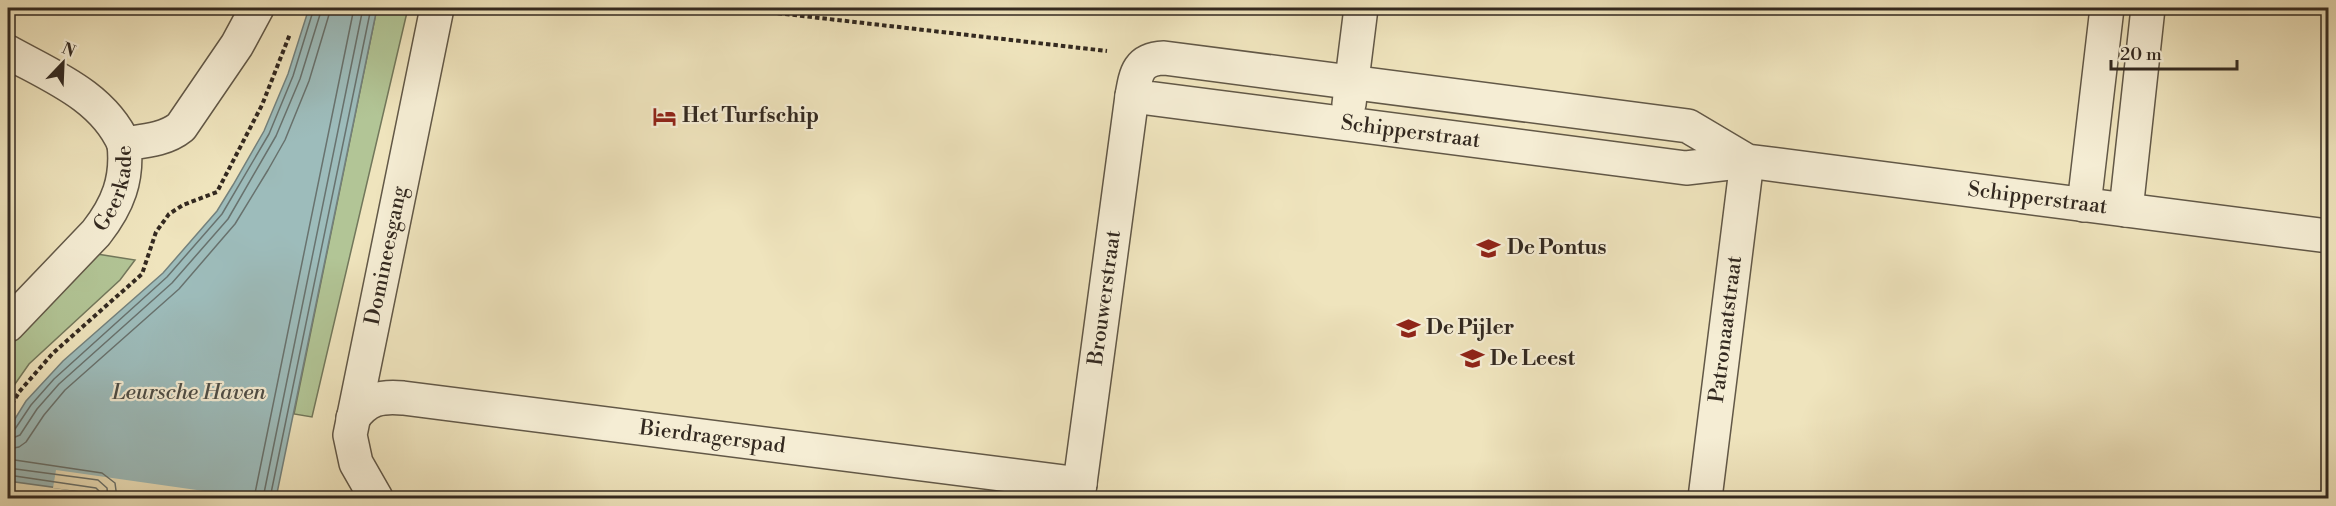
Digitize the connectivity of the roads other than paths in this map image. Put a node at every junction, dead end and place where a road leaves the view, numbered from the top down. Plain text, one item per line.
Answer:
1 (256, 8) edge
2 (436, 8) edge
3 (1361, 8) edge
4 (2107, 8) edge
5 (2148, 8) edge
6 (8, 52) edge
7 (1352, 82) junction
8 (1132, 96) junction
9 (1347, 123) junction
10 (124, 144) junction
11 (1747, 161) junction
12 (2084, 205) junction
13 (2126, 210) junction
14 (2328, 236) edge
15 (8, 325) edge
16 (353, 418) junction
17 (1079, 491) edge
18 (376, 498) edge
19 (1705, 498) edge

1 - 10 street, Geerkade
2 - 16 street, Domineesgang
3 - 7 street
4 - 12 street
5 - 13 street
6 - 10 street
7 - 8 street, Schipperstraat
7 - 9 street
7 - 11 street, Schipperstraat
8 - 9 street, Schipperstraat
8 - 17 street, Brouwerstraat
9 - 11 street, Schipperstraat
10 - 15 street, Geerkade
11 - 12 street, Schipperstraat
11 - 19 street, Patronaatstraat
12 - 13 street, Schipperstraat
13 - 14 street, Schipperstraat
16 - 17 street, Bierdragerspad
16 - 18 street, Domineesgang

